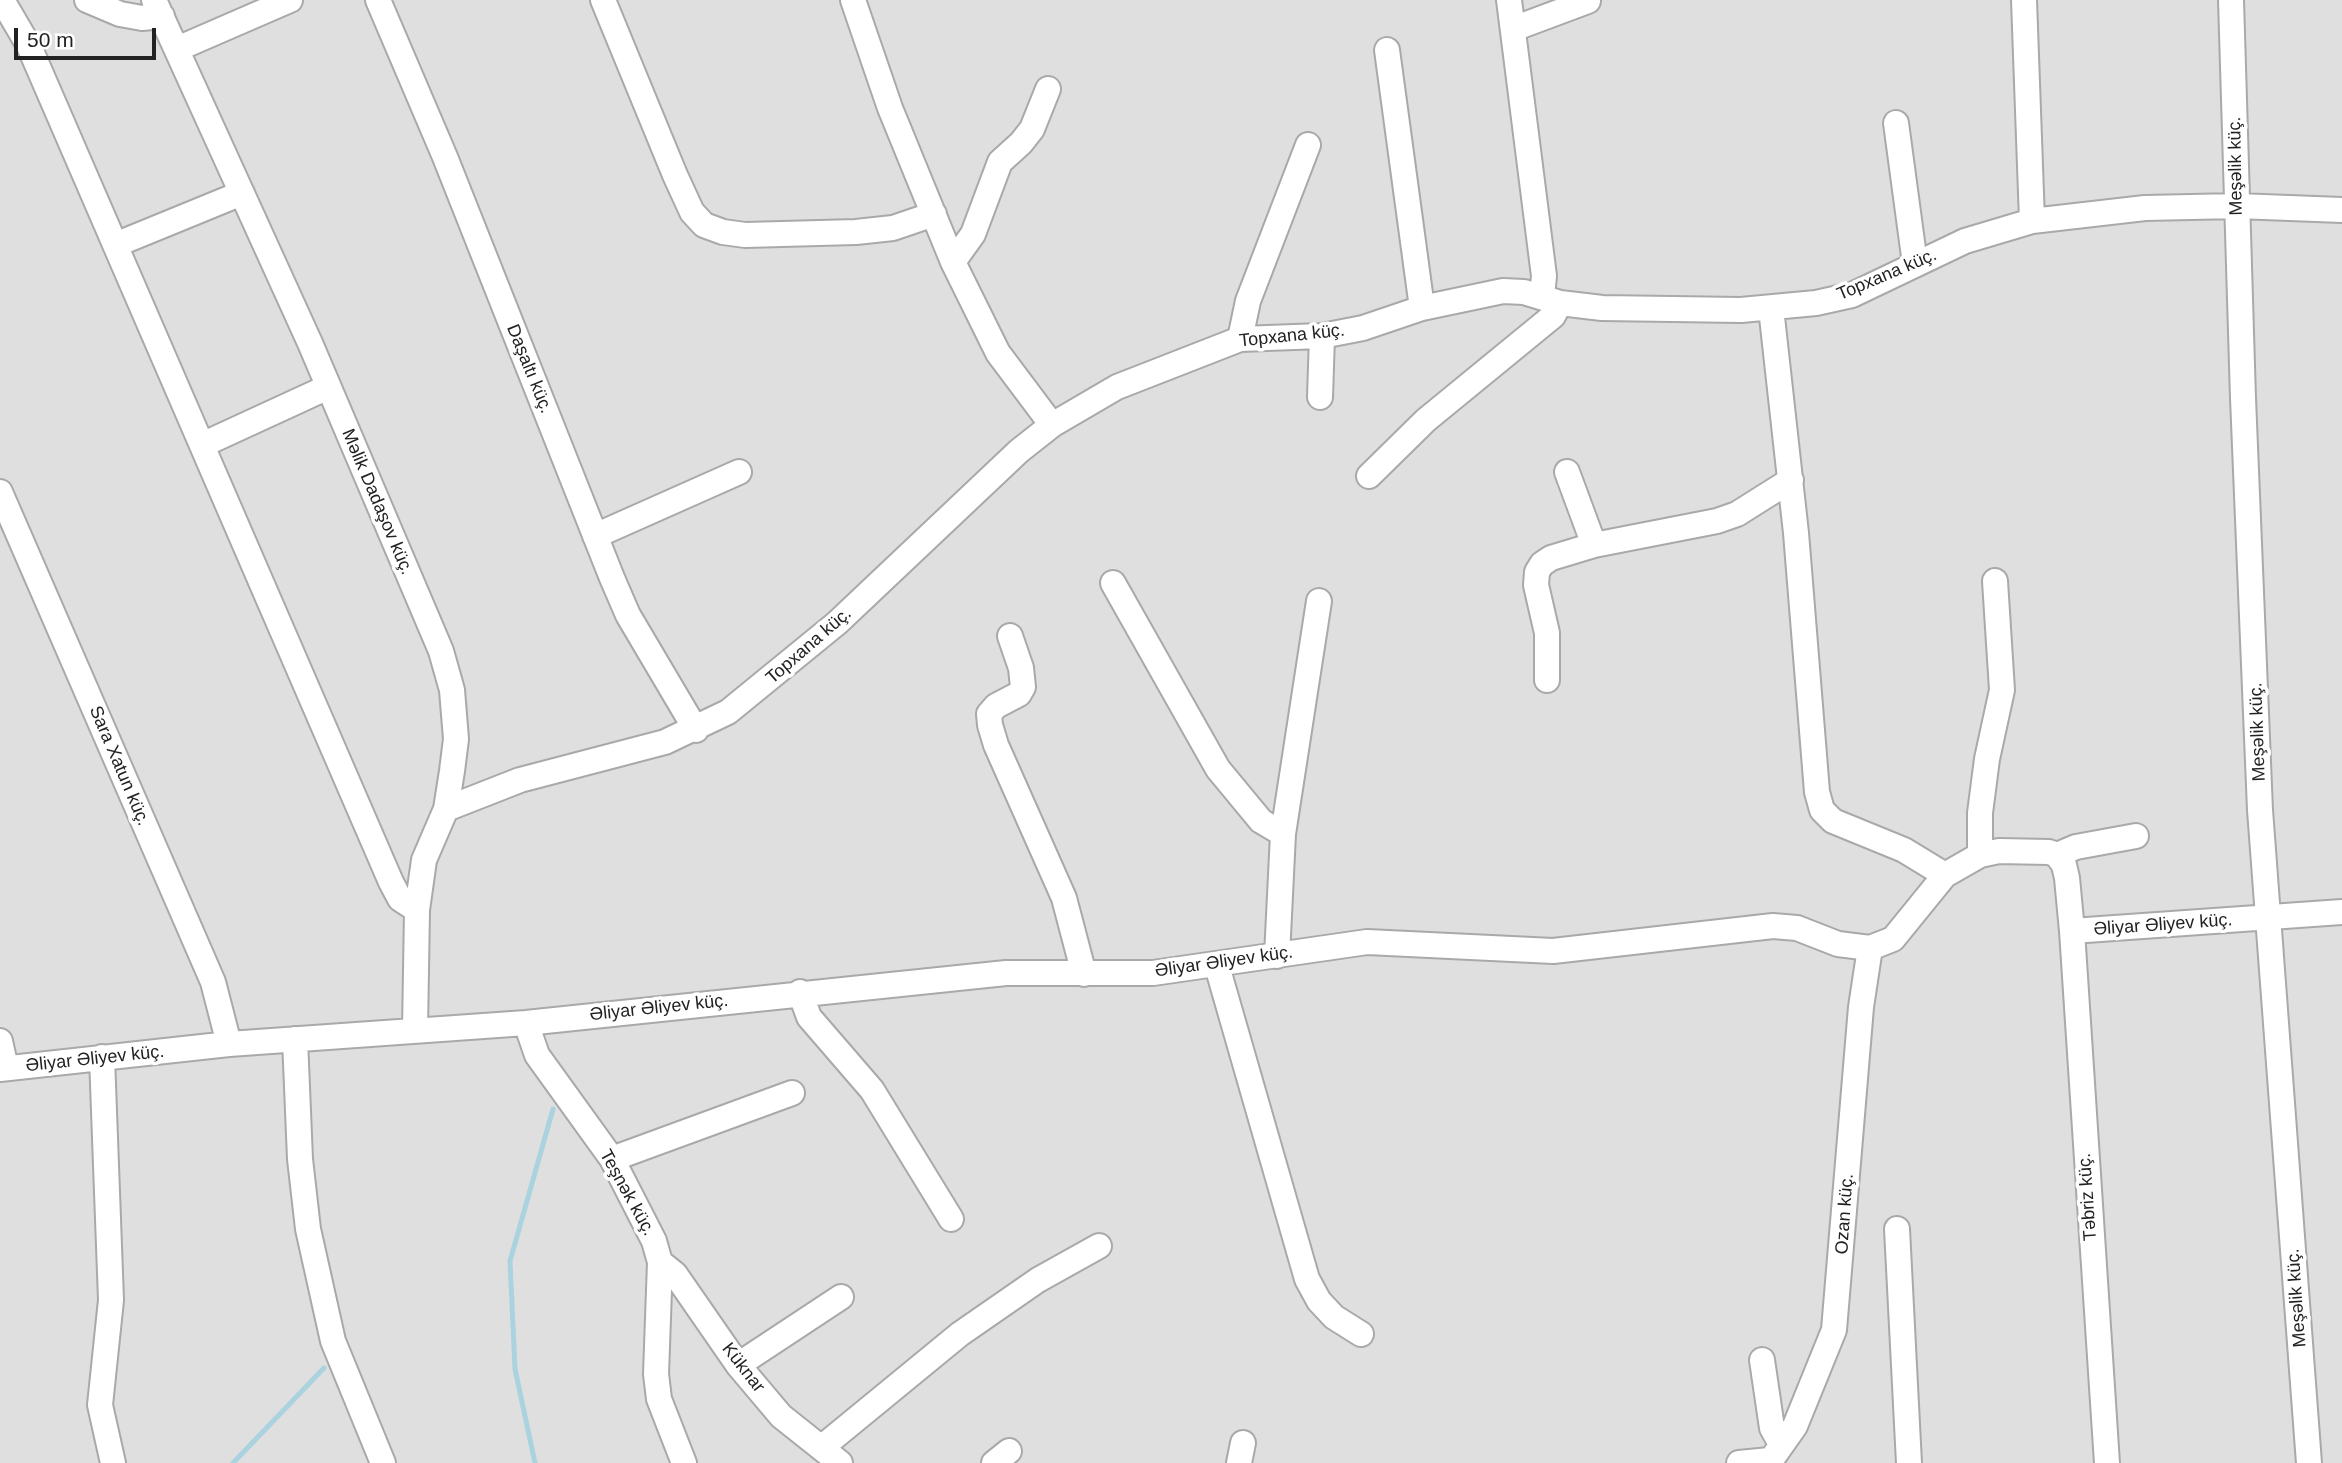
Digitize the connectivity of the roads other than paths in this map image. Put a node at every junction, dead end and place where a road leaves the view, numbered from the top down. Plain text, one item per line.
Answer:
1 (2, 0) edge
2 (88, 0) edge
3 (290, 0) edge
4 (378, 0) edge
5 (603, 0) edge
6 (853, 0) edge
7 (1509, 0) edge
8 (2024, 0) edge
9 (2231, 0) edge
10 (1588, 1) edge
11 (158, 8) edge
12 (1513, 29) junction
13 (177, 49) junction
14 (1387, 50) dead end
15 (1048, 89) dead end
16 (1896, 123) dead end
17 (1308, 145) dead end
18 (242, 193) junction
19 (2237, 206) junction
20 (2342, 210) edge
21 (934, 214) junction
22 (2032, 221) junction
23 (115, 244) junction
24 (953, 262) junction
25 (1915, 264) junction
26 (1551, 299) junction
27 (1422, 308) junction
28 (1772, 308) junction
29 (1322, 336) junction
30 (1240, 339) junction
31 (328, 387) junction
32 (1320, 397) dead end
33 (1052, 425) junction
34 (202, 446) junction
35 (739, 472) dead end
36 (1567, 472) dead end
37 (1369, 476) dead end
38 (1791, 480) junction
39 (0, 492) edge
40 (595, 536) junction
41 (1594, 545) junction
42 (1995, 580) dead end
43 (1113, 583) dead end
44 (1319, 601) dead end
45 (1010, 636) dead end
46 (1548, 680) dead end
47 (696, 730) junction
48 (446, 808) junction
49 (1283, 834) junction
50 (2136, 836) dead end
51 (1980, 855) junction
52 (2057, 855) junction
53 (1945, 875) junction
54 (417, 910) junction
55 (2342, 912) edge
56 (2267, 919) junction
57 (2072, 931) junction
58 (1870, 948) junction
59 (1276, 956) junction
60 (1217, 966) junction
61 (1084, 974) junction
62 (800, 992) junction
63 (526, 1023) junction
64 (415, 1030) junction
65 (295, 1039) junction
66 (0, 1041) edge
67 (229, 1044) junction
68 (102, 1058) junction
69 (3, 1068) edge
70 (792, 1093) dead end
71 (612, 1159) junction
72 (951, 1219) dead end
73 (1898, 1229) dead end
74 (1099, 1246) dead end
75 (660, 1262) junction
76 (841, 1297) dead end
77 (1361, 1334) dead end
78 (1762, 1360) dead end
79 (738, 1365) junction
80 (821, 1448) junction
81 (1773, 1456) edge
82 (113, 1463) edge
83 (383, 1463) edge
84 (684, 1463) edge
85 (840, 1463) edge
86 (1739, 1463) edge
87 (1909, 1463) edge
88 (2107, 1463) edge
89 (2309, 1463) edge

1 - 23 street
2 - 11 street
3 - 13 street
4 - 40 street, Daşaltı küç.
5 - 21 street
6 - 21 street
7 - 12 street
8 - 22 street
9 - 19 street, Meşəlik küç.
10 - 12 street
11 - 13 street, Məlik Dadaşov küç.
12 - 26 street
13 - 18 street, Məlik Dadaşov küç.
14 - 27 street
15 - 24 street
16 - 25 street
17 - 30 street
18 - 23 street
18 - 31 street, Məlik Dadaşov küç.
19 - 20 street, Topxana küç.
19 - 22 street, Topxana küç.
19 - 56 street, Meşəlik küç.
21 - 24 street
22 - 25 street, Topxana küç.
23 - 34 street
24 - 33 street
25 - 28 street, Topxana küç.
26 - 27 street, Topxana küç.
26 - 28 street, Topxana küç.
26 - 37 street
27 - 29 street, Topxana küç.
28 - 38 street
29 - 30 street, Topxana küç.
29 - 32 street
30 - 33 street, Topxana küç.
31 - 34 street
31 - 48 street, Məlik Dadaşov küç.
33 - 47 street, Topxana küç.
34 - 54 street
35 - 40 street
36 - 41 street
38 - 41 street
38 - 53 street
39 - 67 street, Sara Xatun küç.
40 - 47 street, Daşaltı küç.
41 - 46 street
42 - 51 street
43 - 49 street
44 - 49 street
45 - 61 street
47 - 48 street, Topxana küç.
48 - 54 street, Məlik Dadaşov küç.
49 - 59 street
50 - 52 street
51 - 52 street
51 - 53 street
52 - 57 street, Əliyar Əliyev küç.
53 - 58 street
54 - 64 street, Məlik Dadaşov küç.
55 - 56 street, Əliyar Əliyev küç.
56 - 57 street, Əliyar Əliyev küç.
56 - 89 street, Meşəlik küç.
57 - 88 street, Təbriz küç.
58 - 59 street, Əliyar Əliyev küç.
58 - 81 street, Ozan küç.
59 - 60 street, Əliyar Əliyev küç.
60 - 61 street, Əliyar Əliyev küç.
60 - 77 street
61 - 62 street, Əliyar Əliyev küç.
62 - 63 street, Əliyar Əliyev küç.
62 - 72 street
63 - 64 street, Əliyar Əliyev küç.
63 - 71 street, Teşnək küç.
64 - 65 street, Əliyar Əliyev küç.
65 - 67 street, Əliyar Əliyev küç.
65 - 83 street
66 - 69 street
67 - 68 street, Əliyar Əliyev küç.
68 - 69 street, Əliyar Əliyev küç.
68 - 82 street
70 - 71 street
71 - 75 street, Teşnək küç.
73 - 87 street
74 - 80 street
75 - 79 street, Küknar
75 - 84 street, Teşnək küç.
76 - 79 street
78 - 81 street
79 - 80 street, Küknar
80 - 85 street, Küknar
81 - 86 street

